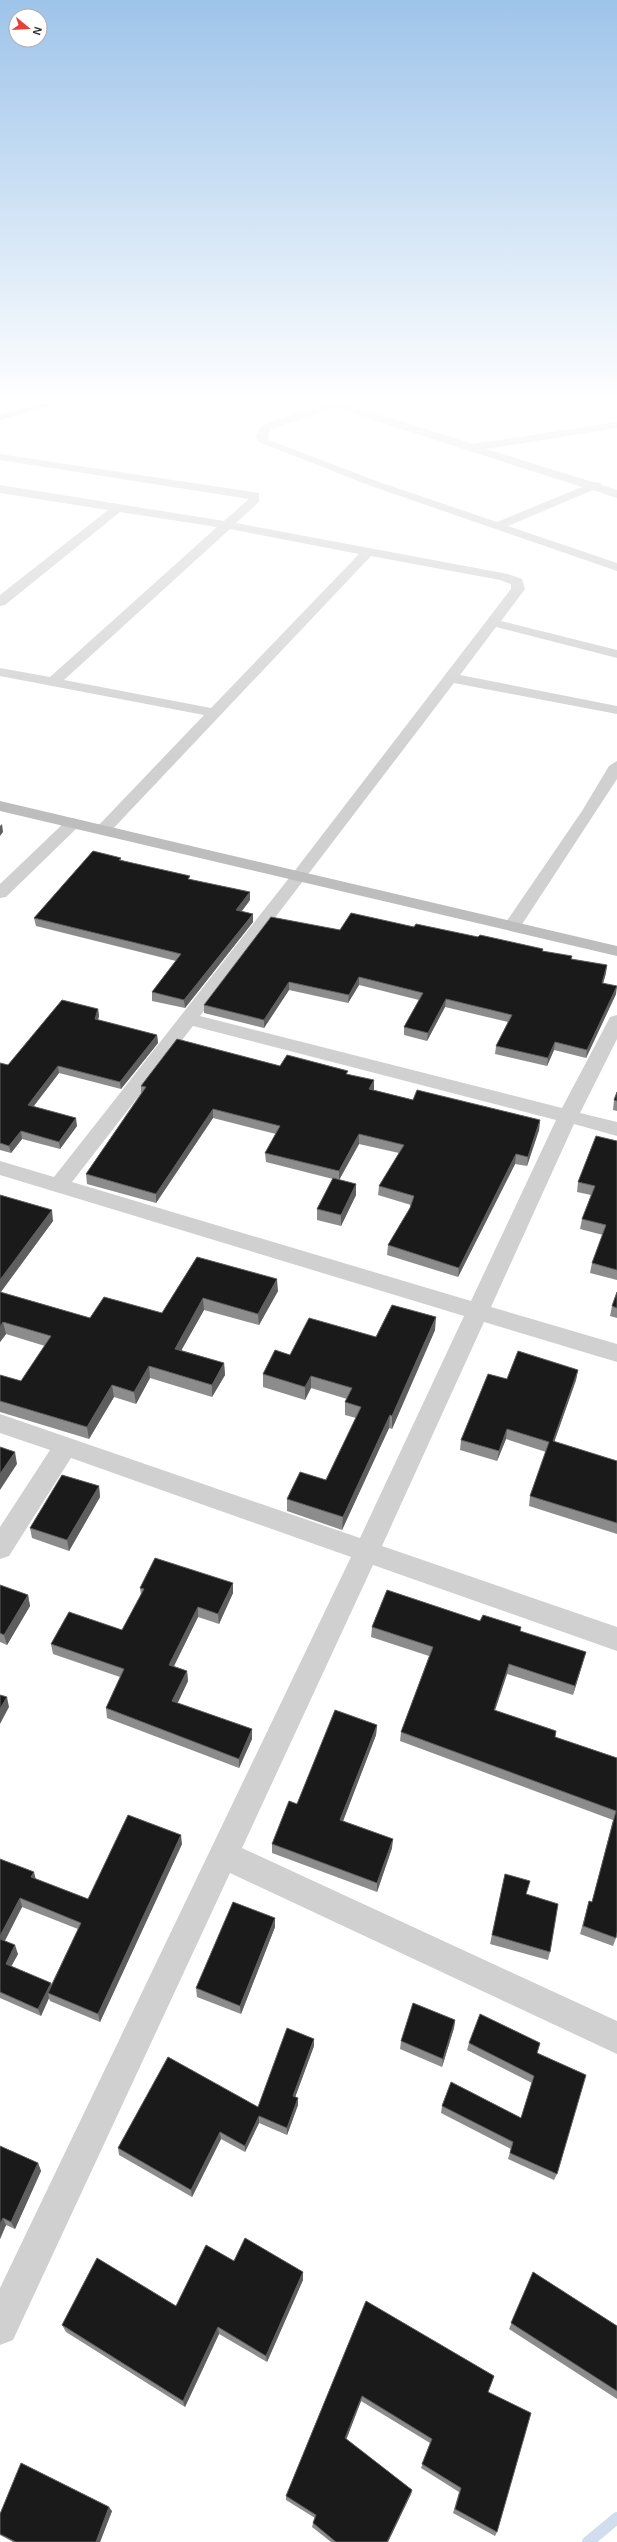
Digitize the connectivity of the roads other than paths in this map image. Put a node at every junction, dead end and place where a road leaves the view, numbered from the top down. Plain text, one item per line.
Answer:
1 (101, 521) edge
2 (199, 521) edge
3 (233, 521) edge
4 (481, 521) edge
5 (509, 521) edge
6 (228, 525) junction
7 (497, 526) junction
8 (368, 552) junction
9 (617, 567) edge
10 (0, 602) edge
11 (494, 623) junction
12 (617, 654) edge
13 (0, 672) edge
14 (452, 678) junction
15 (52, 683) junction
16 (617, 710) edge
17 (214, 713) junction
18 (617, 766) edge
19 (0, 806) edge
20 (73, 823) junction
21 (103, 830) junction
22 (299, 877) junction
23 (0, 893) edge
24 (513, 925) junction
25 (617, 951) edge
26 (190, 1019) junction
27 (617, 1021) edge
28 (568, 1116) junction
29 (617, 1129) edge
30 (0, 1168) edge
31 (58, 1186) junction
32 (477, 1312) junction
33 (617, 1353) edge
34 (0, 1423) edge
35 (66, 1446) junction
36 (0, 1548) edge
37 (367, 1551) junction
38 (617, 1639) edge
39 (224, 1855) junction
40 (617, 2038) edge
41 (0, 2327) edge

1 - 10 street
2 - 6 street
3 - 6 street
4 - 7 street
5 - 7 street
6 - 8 street
6 - 15 street
7 - 9 street
8 - 11 street
8 - 17 street
11 - 12 street
11 - 14 street
13 - 15 street
14 - 16 street
14 - 22 street
15 - 17 street
17 - 21 street
18 - 24 street
19 - 20 street
20 - 21 street
20 - 23 street
21 - 22 street
22 - 24 street
22 - 26 street
24 - 25 street
26 - 28 street
26 - 31 street
27 - 28 street
28 - 29 street
28 - 32 street
30 - 31 street
31 - 32 street
32 - 33 street
32 - 37 street
34 - 35 street
35 - 36 street
35 - 37 street
37 - 38 street
37 - 39 street
39 - 40 street
39 - 41 street

